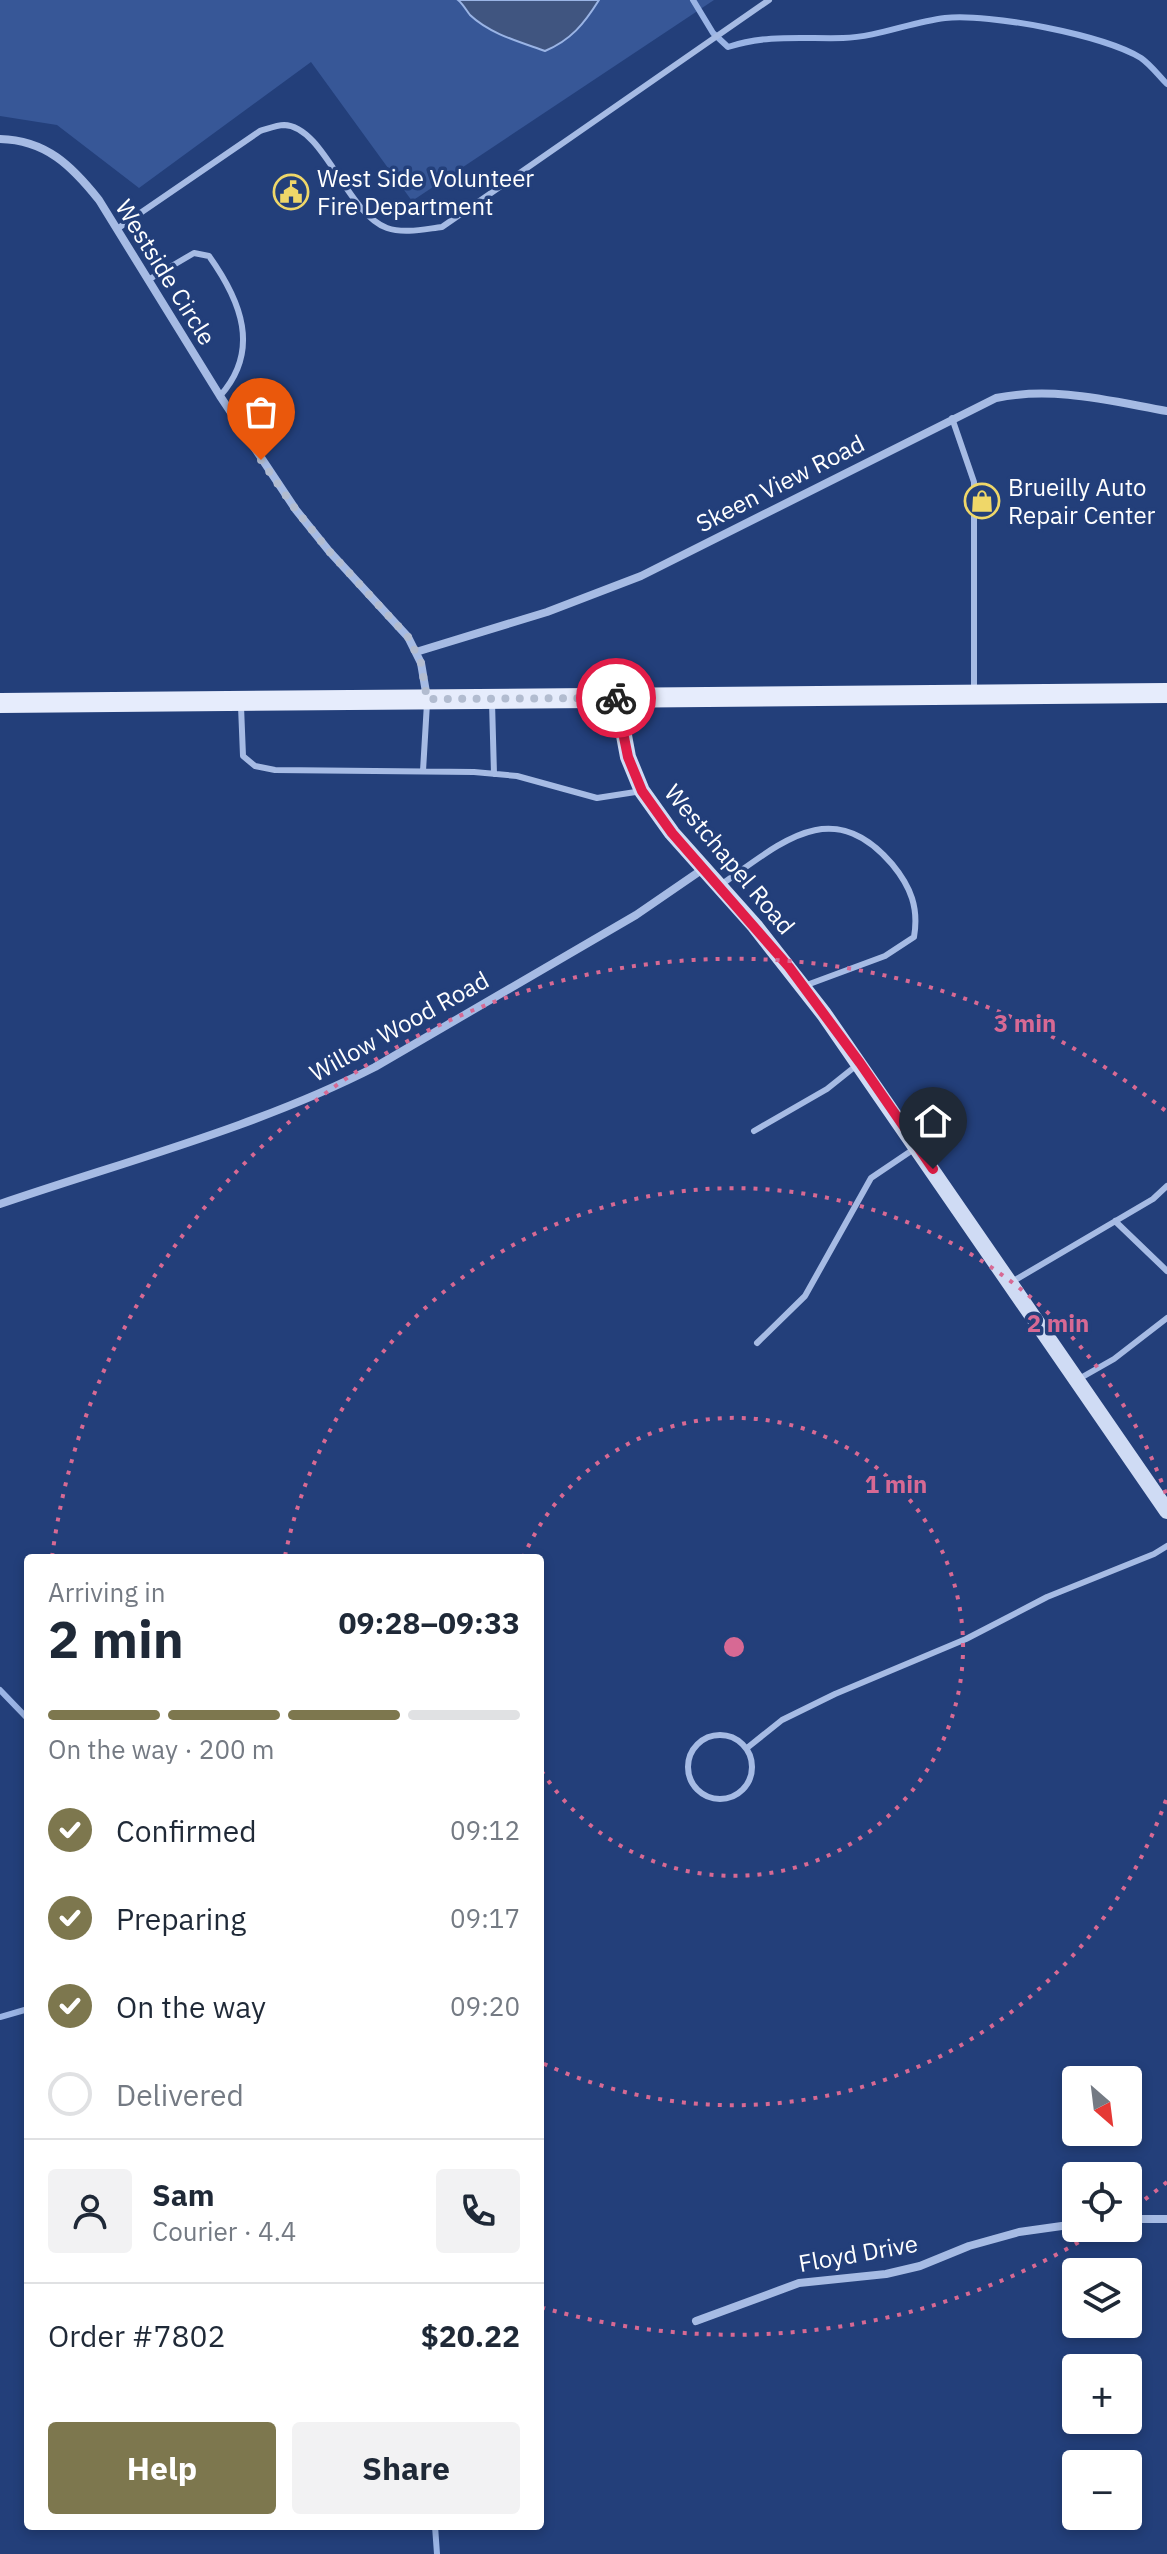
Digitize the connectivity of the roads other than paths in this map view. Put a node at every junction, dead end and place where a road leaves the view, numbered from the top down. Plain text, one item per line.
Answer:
1 (769, 0) edge
2 (0, 139) edge
3 (117, 229) junction
4 (148, 280) junction
5 (220, 396) junction
6 (1167, 411) edge
7 (952, 418) junction
8 (416, 652) junction
9 (1167, 693) edge
10 (974, 695) junction
11 (617, 698) junction
12 (427, 699) junction
13 (492, 699) junction
14 (241, 701) junction
15 (0, 703) edge
16 (423, 771) junction
17 (494, 774) junction
18 (642, 791) junction
19 (704, 868) junction
20 (719, 886) junction
21 (804, 986) junction
22 (860, 1063) junction
23 (754, 1131) dead end
24 (917, 1147) junction
25 (1167, 1186) edge
26 (0, 1204) edge
27 (1115, 1221) junction
28 (1167, 1271) edge
29 (1010, 1283) junction
30 (1167, 1318) edge
31 (757, 1343) dead end
32 (1077, 1380) junction
33 (1167, 1511) edge
34 (1167, 1546) edge
35 (747, 1748) junction
36 (1142, 2219) edge
37 (1167, 2219) edge
38 (1062, 2226) edge
39 (696, 2321) dead end

1 - 3 lane
2 - 3 street, Westside Circle
3 - 4 street, Westside Circle
4 - 5 street, Westside Circle
4 - 5 lane
5 - 8 street, Westside Circle
6 - 7 street, Skeen View Road
7 - 8 street, Skeen View Road
7 - 10 lane
8 - 12 street, Westside Circle
9 - 10 main road
10 - 11 main road
11 - 13 main road
11 - 18 street, Westchapel Road
12 - 13 main road
12 - 14 main road
12 - 16 lane
13 - 17 lane
14 - 15 main road
14 - 16 lane
16 - 17 lane
17 - 18 lane
18 - 19 street, Westchapel Road
19 - 20 street, Westchapel Road
19 - 26 street, Willow Wood Road
20 - 21 street, Westchapel Road
20 - 21 lane
21 - 22 street, Westchapel Road
22 - 23 lane
22 - 24 street, Westchapel Road
24 - 29 street, Westchapel Road
24 - 31 lane
25 - 27 lane
27 - 28 lane
27 - 29 lane
29 - 32 street, Westchapel Road
30 - 32 lane
32 - 33 street, Westchapel Road
34 - 35 lane
35 - 35 lane
36 - 37 street
38 - 39 street, Floyd Drive

